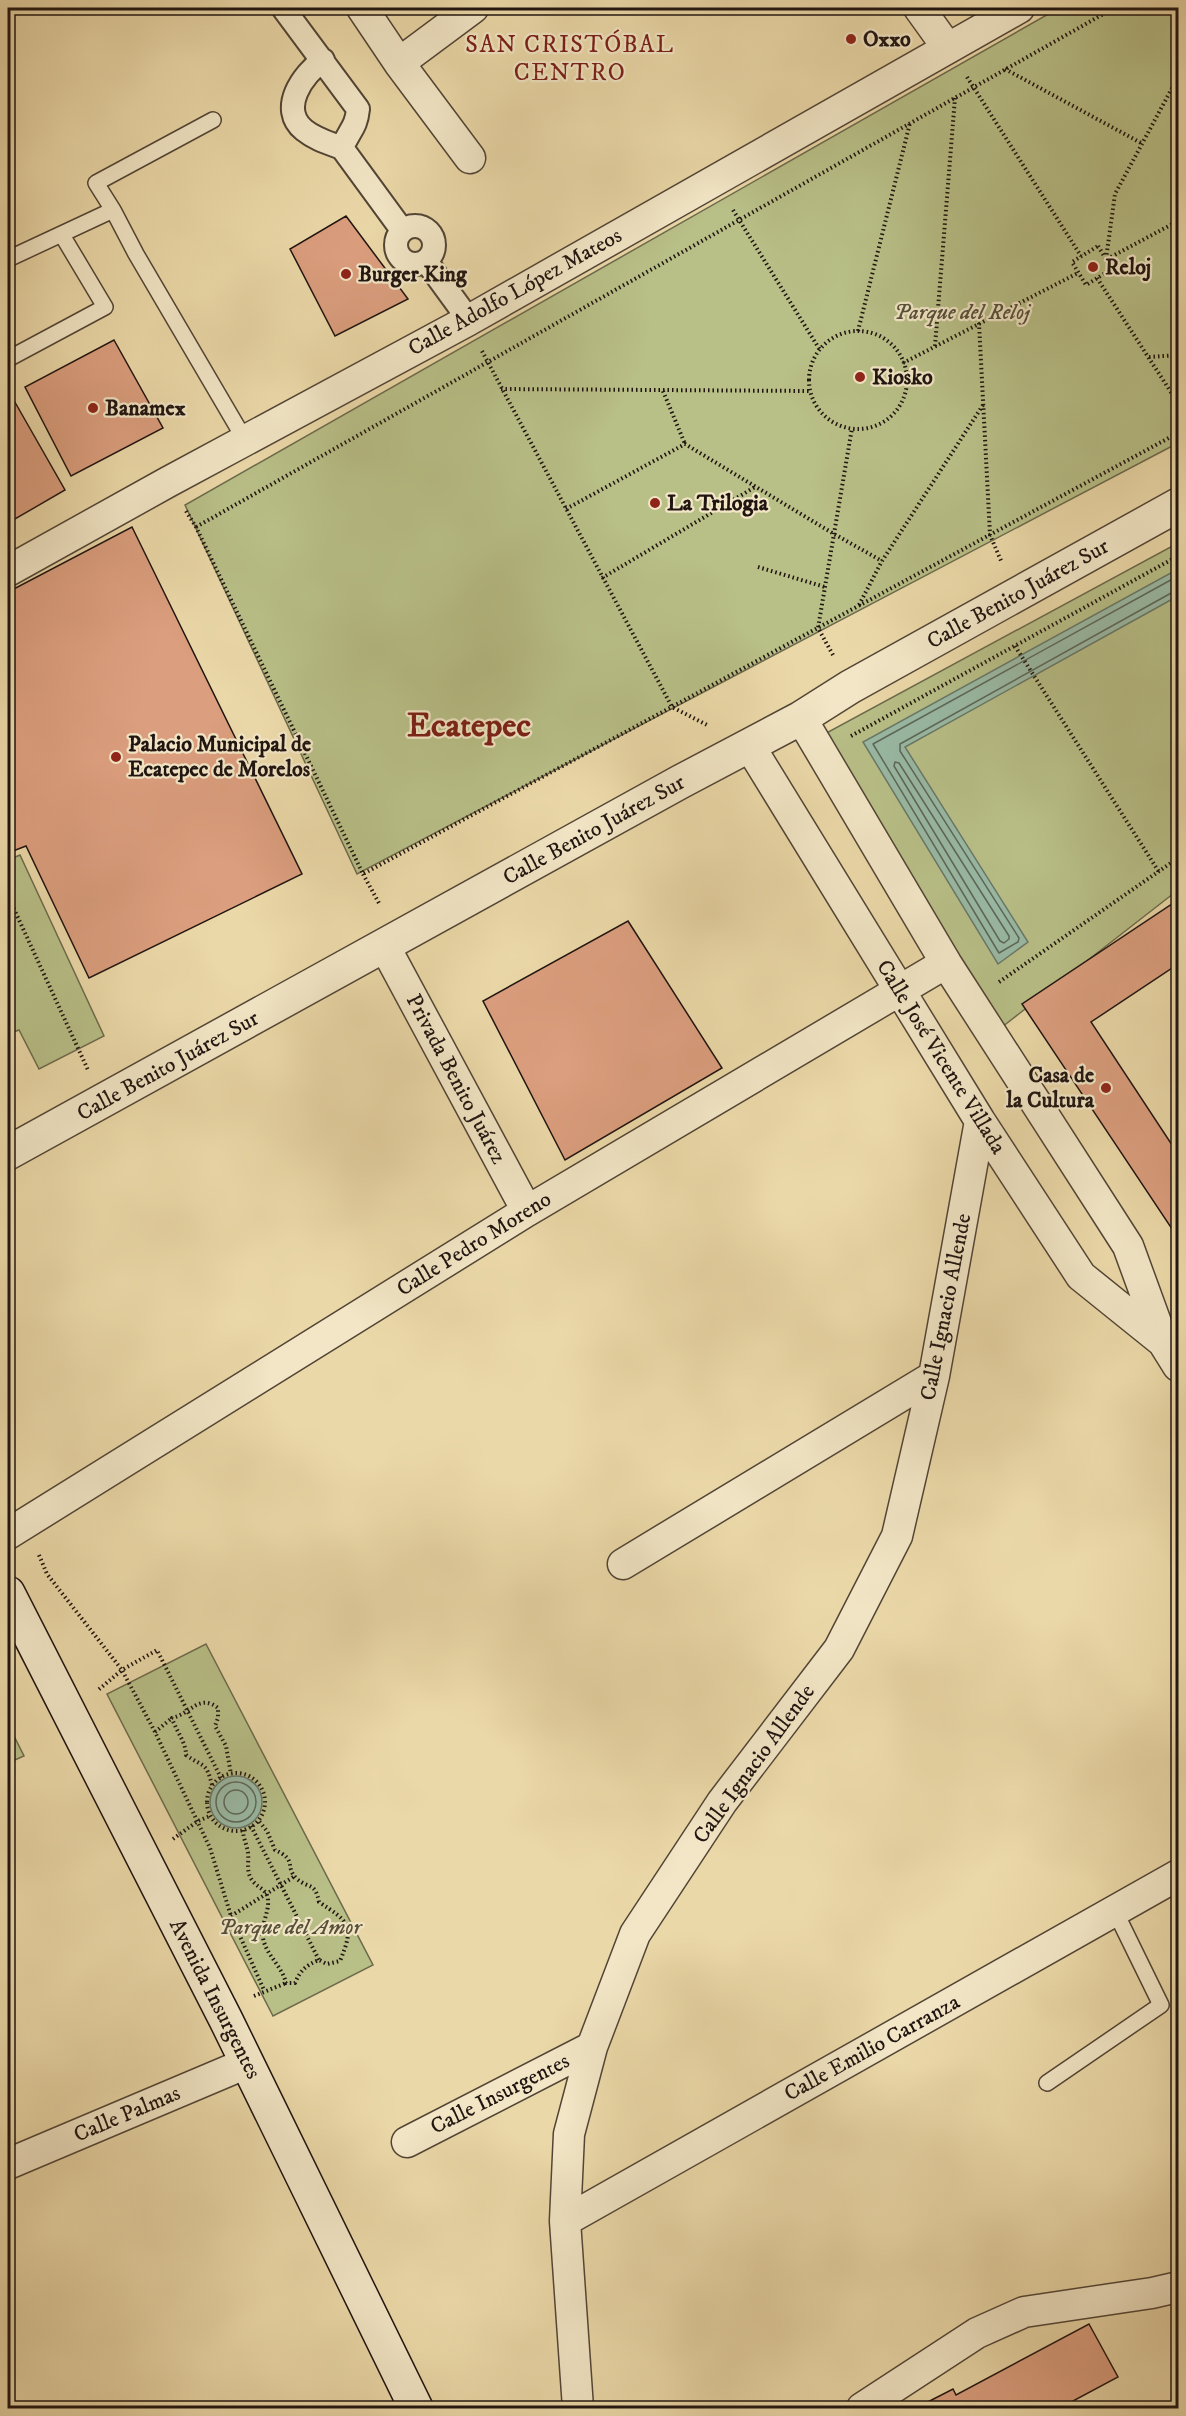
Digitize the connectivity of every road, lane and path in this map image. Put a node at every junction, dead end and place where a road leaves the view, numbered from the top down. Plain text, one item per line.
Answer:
1 (283, 8) edge
2 (362, 8) edge
3 (473, 8) edge
4 (919, 8) edge
5 (1019, 8) edge
6 (1114, 8) edge
7 (946, 47) junction
8 (323, 60) junction
9 (399, 63) junction
10 (1005, 69) junction
11 (1179, 77) edge
12 (974, 87) junction
13 (955, 98) junction
14 (213, 120) dead end
15 (910, 123) junction
16 (1143, 144) junction
17 (342, 148) junction
18 (470, 158) dead end
19 (113, 210) junction
20 (740, 220) junction
21 (1179, 221) edge
22 (62, 234) junction
23 (1081, 256) junction
24 (8, 259) edge
25 (1078, 273) junction
26 (1097, 278) junction
27 (469, 320) junction
28 (979, 323) junction
29 (858, 331) junction
30 (935, 346) junction
31 (820, 350) junction
32 (1179, 355) edge
33 (1149, 357) junction
34 (8, 359) edge
35 (487, 363) junction
36 (903, 363) junction
37 (501, 389) junction
38 (663, 391) junction
39 (810, 391) junction
40 (1179, 403) edge
41 (983, 404) junction
42 (852, 428) junction
43 (1179, 433) edge
44 (245, 440) junction
45 (685, 444) junction
46 (755, 487) junction
47 (1179, 505) edge
48 (566, 509) junction
49 (834, 534) junction
50 (990, 536) junction
51 (1179, 556) edge
52 (882, 561) junction
53 (758, 567) dead end
54 (8, 571) edge
55 (602, 578) junction
56 (825, 587) junction
57 (858, 607) junction
58 (818, 628) junction
59 (1015, 646) junction
60 (672, 707) junction
61 (801, 718) junction
62 (849, 737) dead end
63 (749, 745) junction
64 (1179, 858) edge
65 (1159, 872) junction
66 (8, 896) edge
67 (385, 946) junction
68 (946, 963) junction
69 (998, 982) dead end
70 (899, 991) junction
71 (102, 1102) junction
72 (980, 1121) junction
73 (8, 1153) edge
74 (527, 1211) junction
75 (1171, 1354) edge
76 (934, 1376) junction
77 (16, 1529) edge
78 (623, 1564) dead end
79 (8, 1593) edge
80 (122, 1670) junction
81 (188, 1711) junction
82 (172, 1718) junction
83 (155, 1732) junction
84 (231, 1774) junction
85 (221, 1778) junction
86 (212, 1785) junction
87 (258, 1820) junction
88 (251, 1826) junction
89 (243, 1830) junction
90 (1179, 1875) edge
91 (295, 1876) junction
92 (280, 1886) junction
93 (266, 1894) junction
94 (1115, 1911) junction
95 (231, 1916) junction
96 (319, 1960) junction
97 (286, 1983) junction
98 (592, 2047) junction
99 (248, 2063) junction
100 (1047, 2083) dead end
101 (407, 2142) dead end
102 (8, 2164) edge
103 (565, 2221) junction
104 (1179, 2287) edge
105 (416, 2409) edge
106 (578, 2409) edge
107 (862, 2409) edge

1 - 8 street
2 - 9 street
3 - 9 street
4 - 7 street
5 - 7 street, Calle Adolfo López Mateos
6 - 10 path
7 - 27 street, Calle Adolfo López Mateos
8 - 17 street
8 - 17 street
9 - 18 street
10 - 12 path
10 - 16 path
11 - 16 path
12 - 13 path
12 - 23 path
13 - 15 path
13 - 30 path
14 - 19 lane
15 - 20 path
15 - 29 path
16 - 21 path
17 - 27 street
19 - 22 lane
19 - 44 lane
20 - 31 path
20 - 35 path
22 - 24 lane
22 - 34 lane
23 - 25 path
23 - 26 path
25 - 26 path
25 - 28 path
26 - 33 path
27 - 44 street, Calle Adolfo López Mateos
28 - 30 path
28 - 41 path
29 - 31 path
29 - 36 path
30 - 36 path
31 - 39 path
32 - 33 path
33 - 40 path
35 - 37 path
35 - 60 path
36 - 42 path
37 - 38 path
37 - 48 path
38 - 39 path
38 - 45 path
39 - 42 path
41 - 50 path
41 - 52 path
42 - 49 path
43 - 50 path
44 - 54 street, Calle Adolfo López Mateos
45 - 46 path
45 - 48 path
46 - 49 path
46 - 55 path
47 - 61 street, Calle Benito Juárez Sur
48 - 55 path
49 - 52 path
49 - 56 path
50 - 57 path
51 - 59 path
52 - 57 path
53 - 56 path
55 - 60 path
56 - 58 path
57 - 58 path
58 - 60 path
59 - 62 path
59 - 65 path
61 - 63 street, Calle Benito Juárez Sur
61 - 68 street, Calle José Vicente Villada
63 - 67 street, Calle Benito Juárez Sur
63 - 70 street, Calle José Vicente Villada
64 - 65 path
65 - 69 path
66 - 71 path
67 - 71 street, Calle Benito Juárez Sur
67 - 74 street, Privada Benito Juárez
68 - 70 street, Calle Pedro Moreno
68 - 75 street, Calle José Vicente Villada
70 - 72 street, Calle José Vicente Villada
70 - 74 street, Calle Pedro Moreno
71 - 73 street, Calle Benito Juárez Sur
72 - 75 street, Calle José Vicente Villada
72 - 76 street, Calle Ignacio Allende
74 - 77 street, Calle Pedro Moreno
76 - 78 street
76 - 98 street, Calle Ignacio Allende
77 - 80 path
79 - 99 street, Avenida Insurgentes
80 - 81 path
80 - 83 path
81 - 82 path
81 - 84 path
81 - 85 path
82 - 83 path
82 - 86 path
83 - 95 path
84 - 85 path
84 - 87 path
85 - 86 path
86 - 89 path
87 - 88 path
87 - 91 path
88 - 89 path
88 - 92 path
89 - 93 path
90 - 94 street, Calle Emilio Carranza
91 - 92 path
91 - 96 path
92 - 93 path
92 - 96 path
93 - 95 path
93 - 97 path
94 - 100 lane
94 - 103 street, Calle Emilio Carranza
95 - 97 path
96 - 97 path
98 - 101 street, Calle Insurgentes
98 - 103 street, Calle Ignacio Allende
99 - 102 street, Calle Palmas
99 - 105 street, Avenida Insurgentes
103 - 106 street, Calle Ignacio Allende
104 - 107 street

